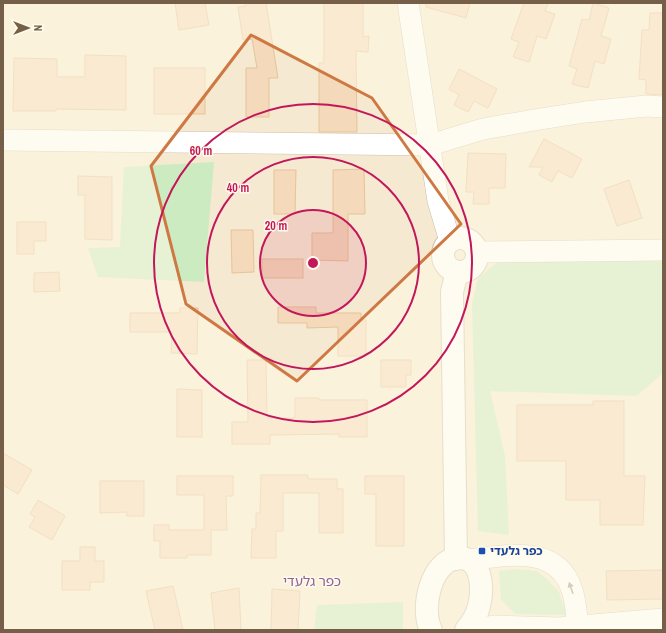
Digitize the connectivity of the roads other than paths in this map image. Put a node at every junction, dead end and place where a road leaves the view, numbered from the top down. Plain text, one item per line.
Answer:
1 (408, 3) edge
2 (663, 107) edge
3 (3, 140) edge
4 (430, 145) junction
5 (450, 241) junction
6 (663, 250) edge
7 (477, 252) junction
8 (457, 272) junction
9 (462, 559) junction
10 (481, 593) junction
11 (426, 606) junction
12 (658, 623) edge
13 (578, 626) junction
14 (514, 628) junction
15 (424, 630) edge
16 (432, 630) edge
17 (466, 630) edge
18 (471, 630) edge

1 - 4 street
2 - 4 street
3 - 4 street
4 - 5 street
5 - 7 street
5 - 8 street
6 - 7 street
7 - 8 street
8 - 9 street
9 - 10 street
9 - 11 street
13 -> 9 street
10 - 14 street
10 - 17 street
11 - 15 street
11 - 16 street
12 - 13 street
13 - 14 street
14 - 18 street

